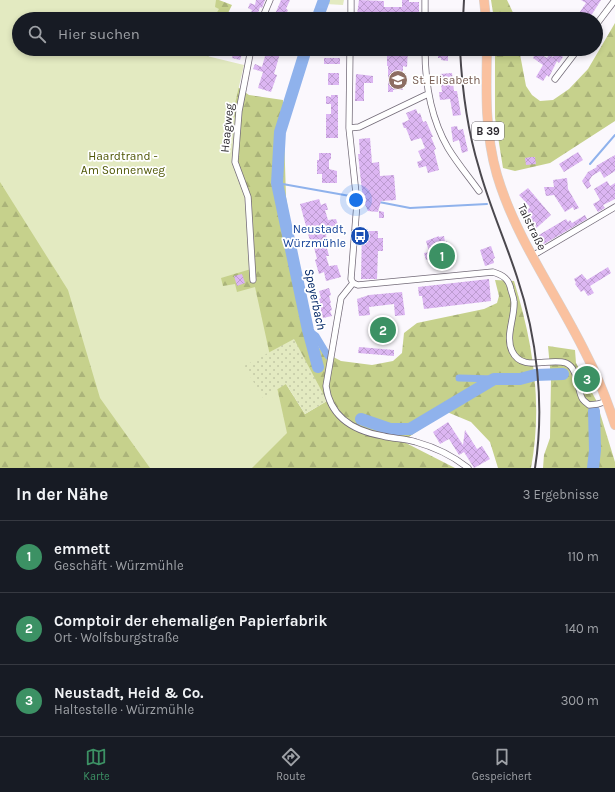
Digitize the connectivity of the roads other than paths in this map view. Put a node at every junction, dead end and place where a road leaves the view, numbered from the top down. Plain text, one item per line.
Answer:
1 (270, 0) edge
2 (351, 0) edge
3 (426, 0) edge
4 (484, 0) edge
5 (615, 0) edge
6 (265, 12) edge
7 (351, 12) edge
8 (425, 12) edge
9 (485, 12) edge
10 (603, 16) edge
11 (250, 56) edge
12 (350, 56) edge
13 (425, 56) edge
14 (486, 56) edge
15 (573, 56) edge
16 (555, 79) dead end
17 (428, 94) junction
18 (349, 128) junction
19 (479, 191) dead end
20 (615, 207) edge
21 (532, 256) junction
22 (253, 280) dead end
23 (353, 283) junction
24 (607, 401) junction
25 (615, 425) edge
26 (468, 468) edge

1 - 6 street
2 - 7 street
3 - 8 street
4 - 9 main road
5 - 10 street
11 - 22 street, Haagweg
12 - 18 street
13 - 17 street
14 - 21 main road, Talstraße / B 39
15 - 16 street
17 - 18 street
17 - 19 street
18 - 23 street
20 - 21 street
21 - 24 main road, Talstraße / B 39
23 - 24 street
23 - 26 street
24 - 25 main road, B 39

